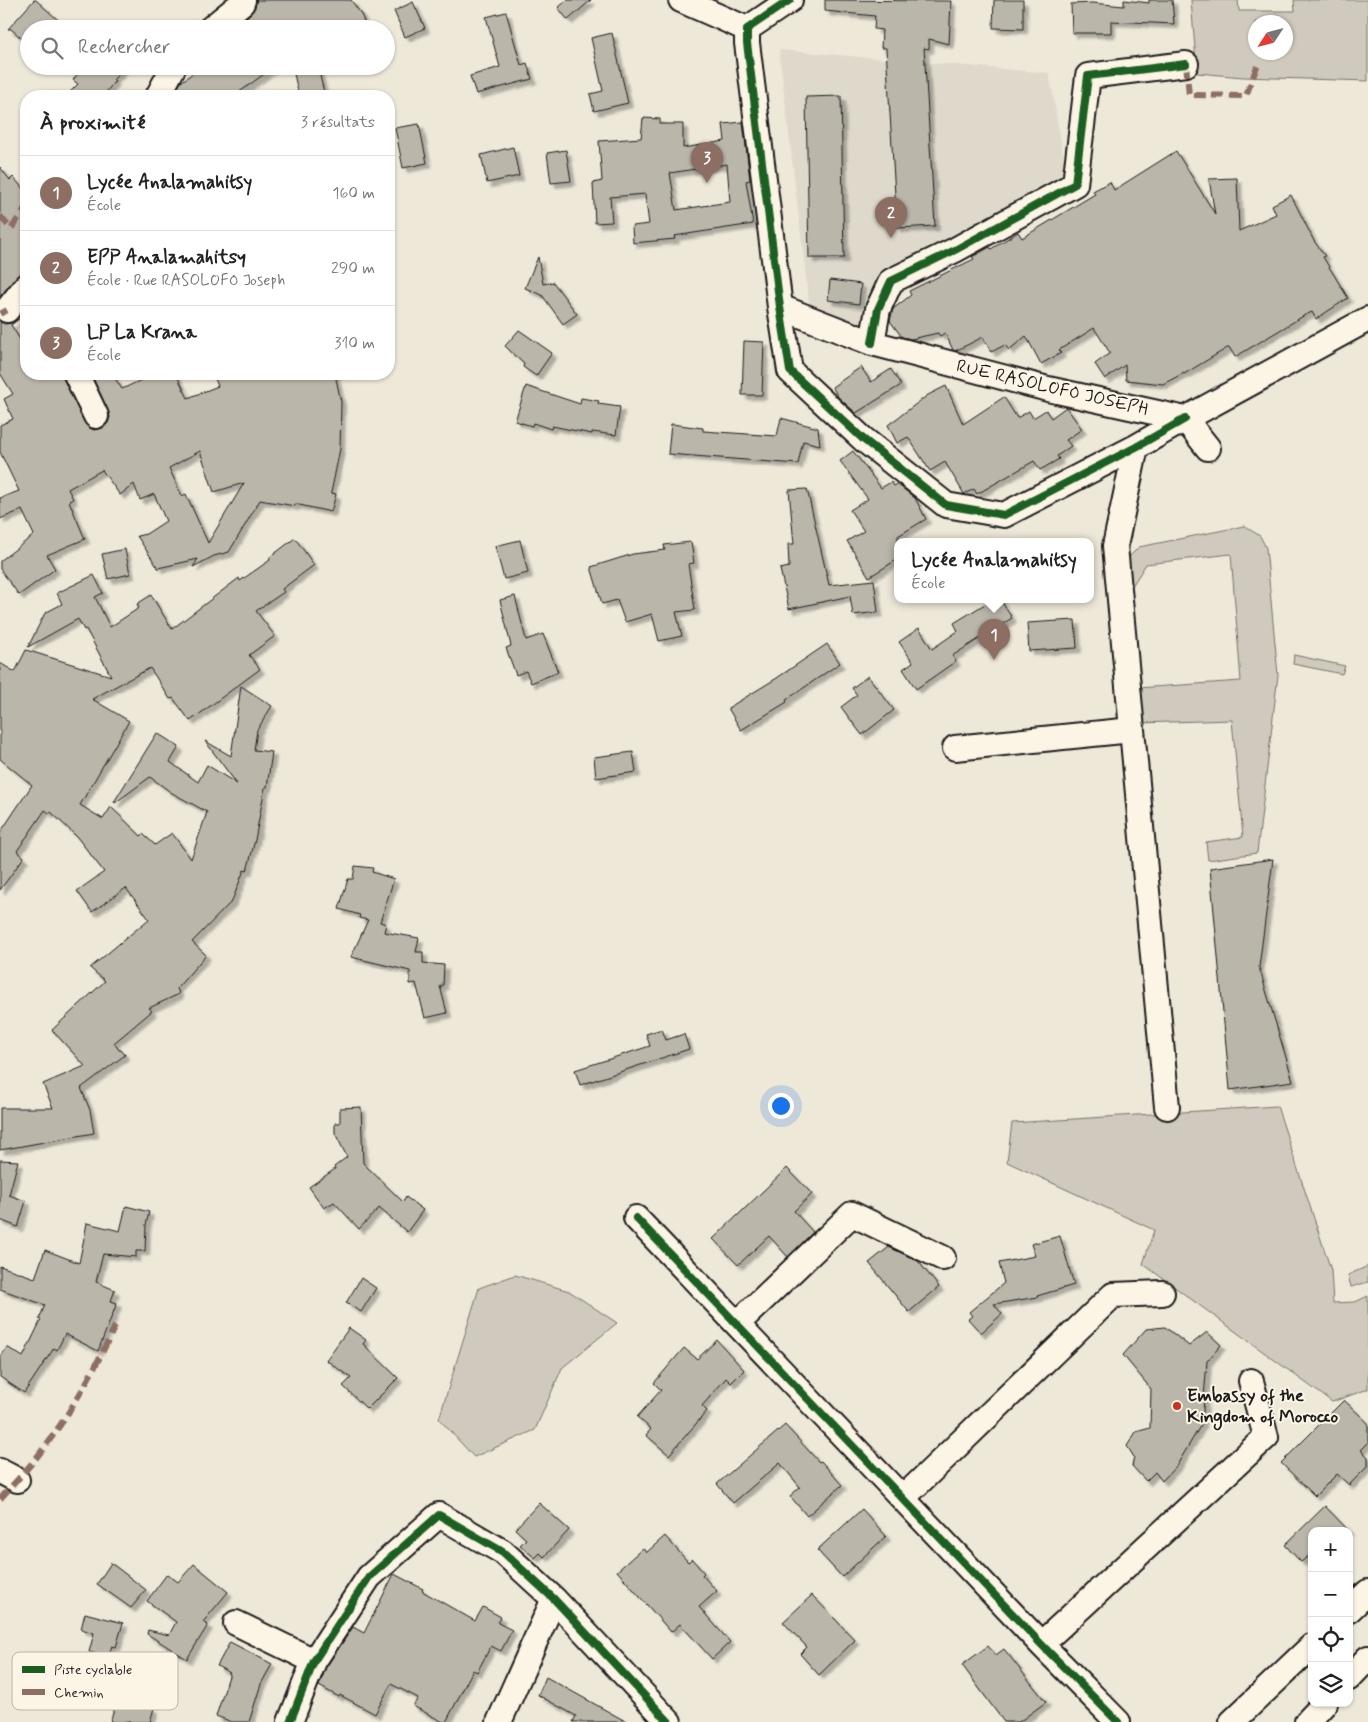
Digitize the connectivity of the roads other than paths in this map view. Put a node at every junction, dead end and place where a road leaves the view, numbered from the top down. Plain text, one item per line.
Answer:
1 (243, 0) edge
2 (682, 0) edge
3 (790, 0) edge
4 (221, 20) edge
5 (747, 29) junction
6 (1186, 64) dead end
7 (169, 75) edge
8 (161, 90) edge
9 (20, 294) edge
10 (780, 307) junction
11 (7, 310) dead end
12 (1366, 324) edge
13 (872, 343) junction
14 (79, 380) edge
15 (96, 416) dead end
16 (1185, 419) junction
17 (1136, 447) junction
18 (1208, 448) dead end
19 (1132, 730) junction
20 (956, 748) dead end
21 (1167, 1107) dead end
22 (636, 1218) dead end
23 (943, 1258) dead end
24 (1162, 1293) dead end
25 (737, 1324) junction
26 (1251, 1381) dead end
27 (902, 1498) junction
28 (1368, 1592) edge
29 (554, 1599) junction
30 (1353, 1606) edge
31 (236, 1623) dead end
32 (1041, 1644) junction
33 (1308, 1650) edge
34 (1368, 1658) edge
35 (314, 1662) junction
36 (1353, 1674) edge
37 (1321, 1707) edge
38 (290, 1722) edge
39 (499, 1722) edge
40 (669, 1722) edge
41 (1118, 1722) edge
42 (1232, 1722) edge
43 (1307, 1722) edge

1 - 4 street
2 - 5 street
3 - 5 street
5 - 10 street
6 - 13 street
7 - 8 street
9 - 11 street
10 - 13 street, RUE RASOLOFO JOSEPH
10 - 17 street
12 - 16 street
13 - 16 street, RUE RASOLOFO JOSEPH
14 - 15 street
16 - 17 street
16 - 18 street
17 - 19 street
19 - 20 street
19 - 21 street
22 - 25 street
23 - 25 street
24 - 27 street
25 - 27 street
26 - 32 street
27 - 32 street
28 - 30 street
29 - 35 street
29 - 39 street
29 - 40 street
31 - 35 street
32 - 41 street
33 - 42 street
34 - 36 street
35 - 38 street
37 - 43 street

